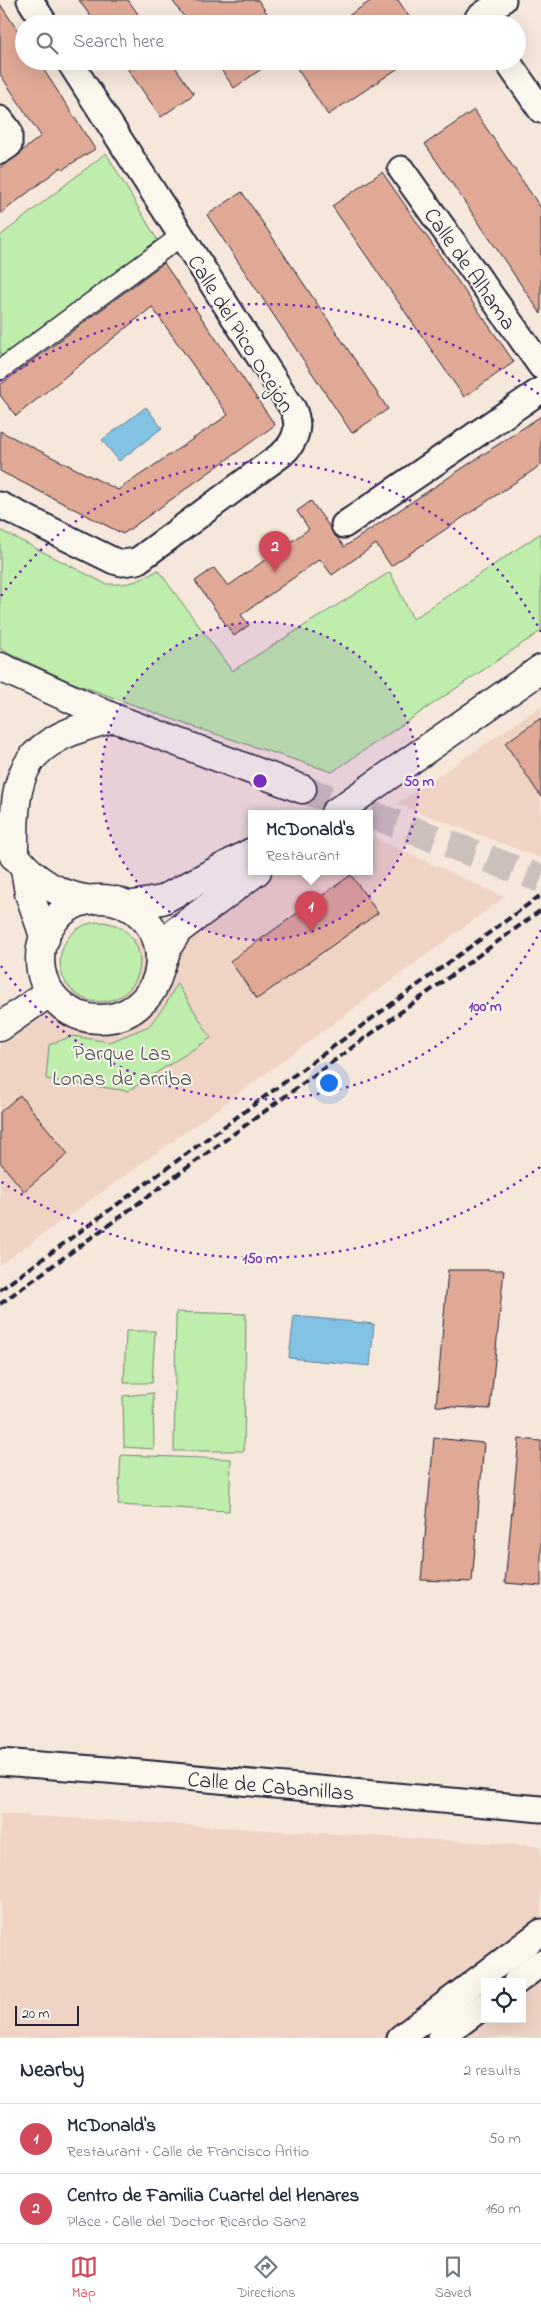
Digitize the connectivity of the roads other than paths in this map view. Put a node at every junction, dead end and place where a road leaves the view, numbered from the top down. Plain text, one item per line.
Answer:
1 (30, 0) edge
2 (503, 0) edge
3 (475, 14) edge
4 (39, 15) edge
5 (75, 70) edge
6 (513, 70) edge
7 (541, 110) edge
8 (0, 119) edge
9 (0, 151) edge
10 (401, 169) dead end
11 (181, 236) junction
12 (541, 366) edge
13 (0, 370) edge
14 (541, 390) edge
15 (0, 505) edge
16 (344, 524) dead end
17 (0, 667) edge
18 (541, 669) edge
19 (0, 682) edge
20 (114, 718) junction
21 (378, 781) junction
22 (302, 789) tunnel mouth
23 (326, 810) edge
24 (339, 810) edge
25 (13, 853) edge
26 (248, 854) edge
27 (252, 875) edge
28 (91, 900) junction
29 (128, 906) junction
30 (45, 939) junction
31 (159, 973) junction
32 (50, 992) junction
33 (0, 1027) edge
34 (0, 1762) edge
35 (541, 1810) edge
36 (541, 1932) edge
37 (541, 1963) edge
38 (521, 1978) edge
39 (481, 2008) edge
40 (400, 2038) edge
41 (440, 2038) edge

1 - 4 street
2 - 3 street
5 - 11 street, Calle del Pico Ocejón
6 - 7 street
8 - 9 street
10 - 12 street, Calle de Alhama
11 - 13 street
11 - 15 street, Calle del Pico Ocejón
14 - 16 street
17 - 20 main road
18 - 21 main road
19 - 20 main road
20 - 22 main road
20 - 25 main road
21 - 23 main road
21 - 24 main road
25 - 28 main road
25 - 30 main road
26 - 29 main road
27 - 31 main road
28 - 29 main road
28 - 30 main road
29 - 31 main road
30 - 32 main road
31 - 32 main road
32 - 33 main road
34 - 35 street, Calle de Cabanillas
36 - 40 street
37 - 38 street
39 - 41 street

